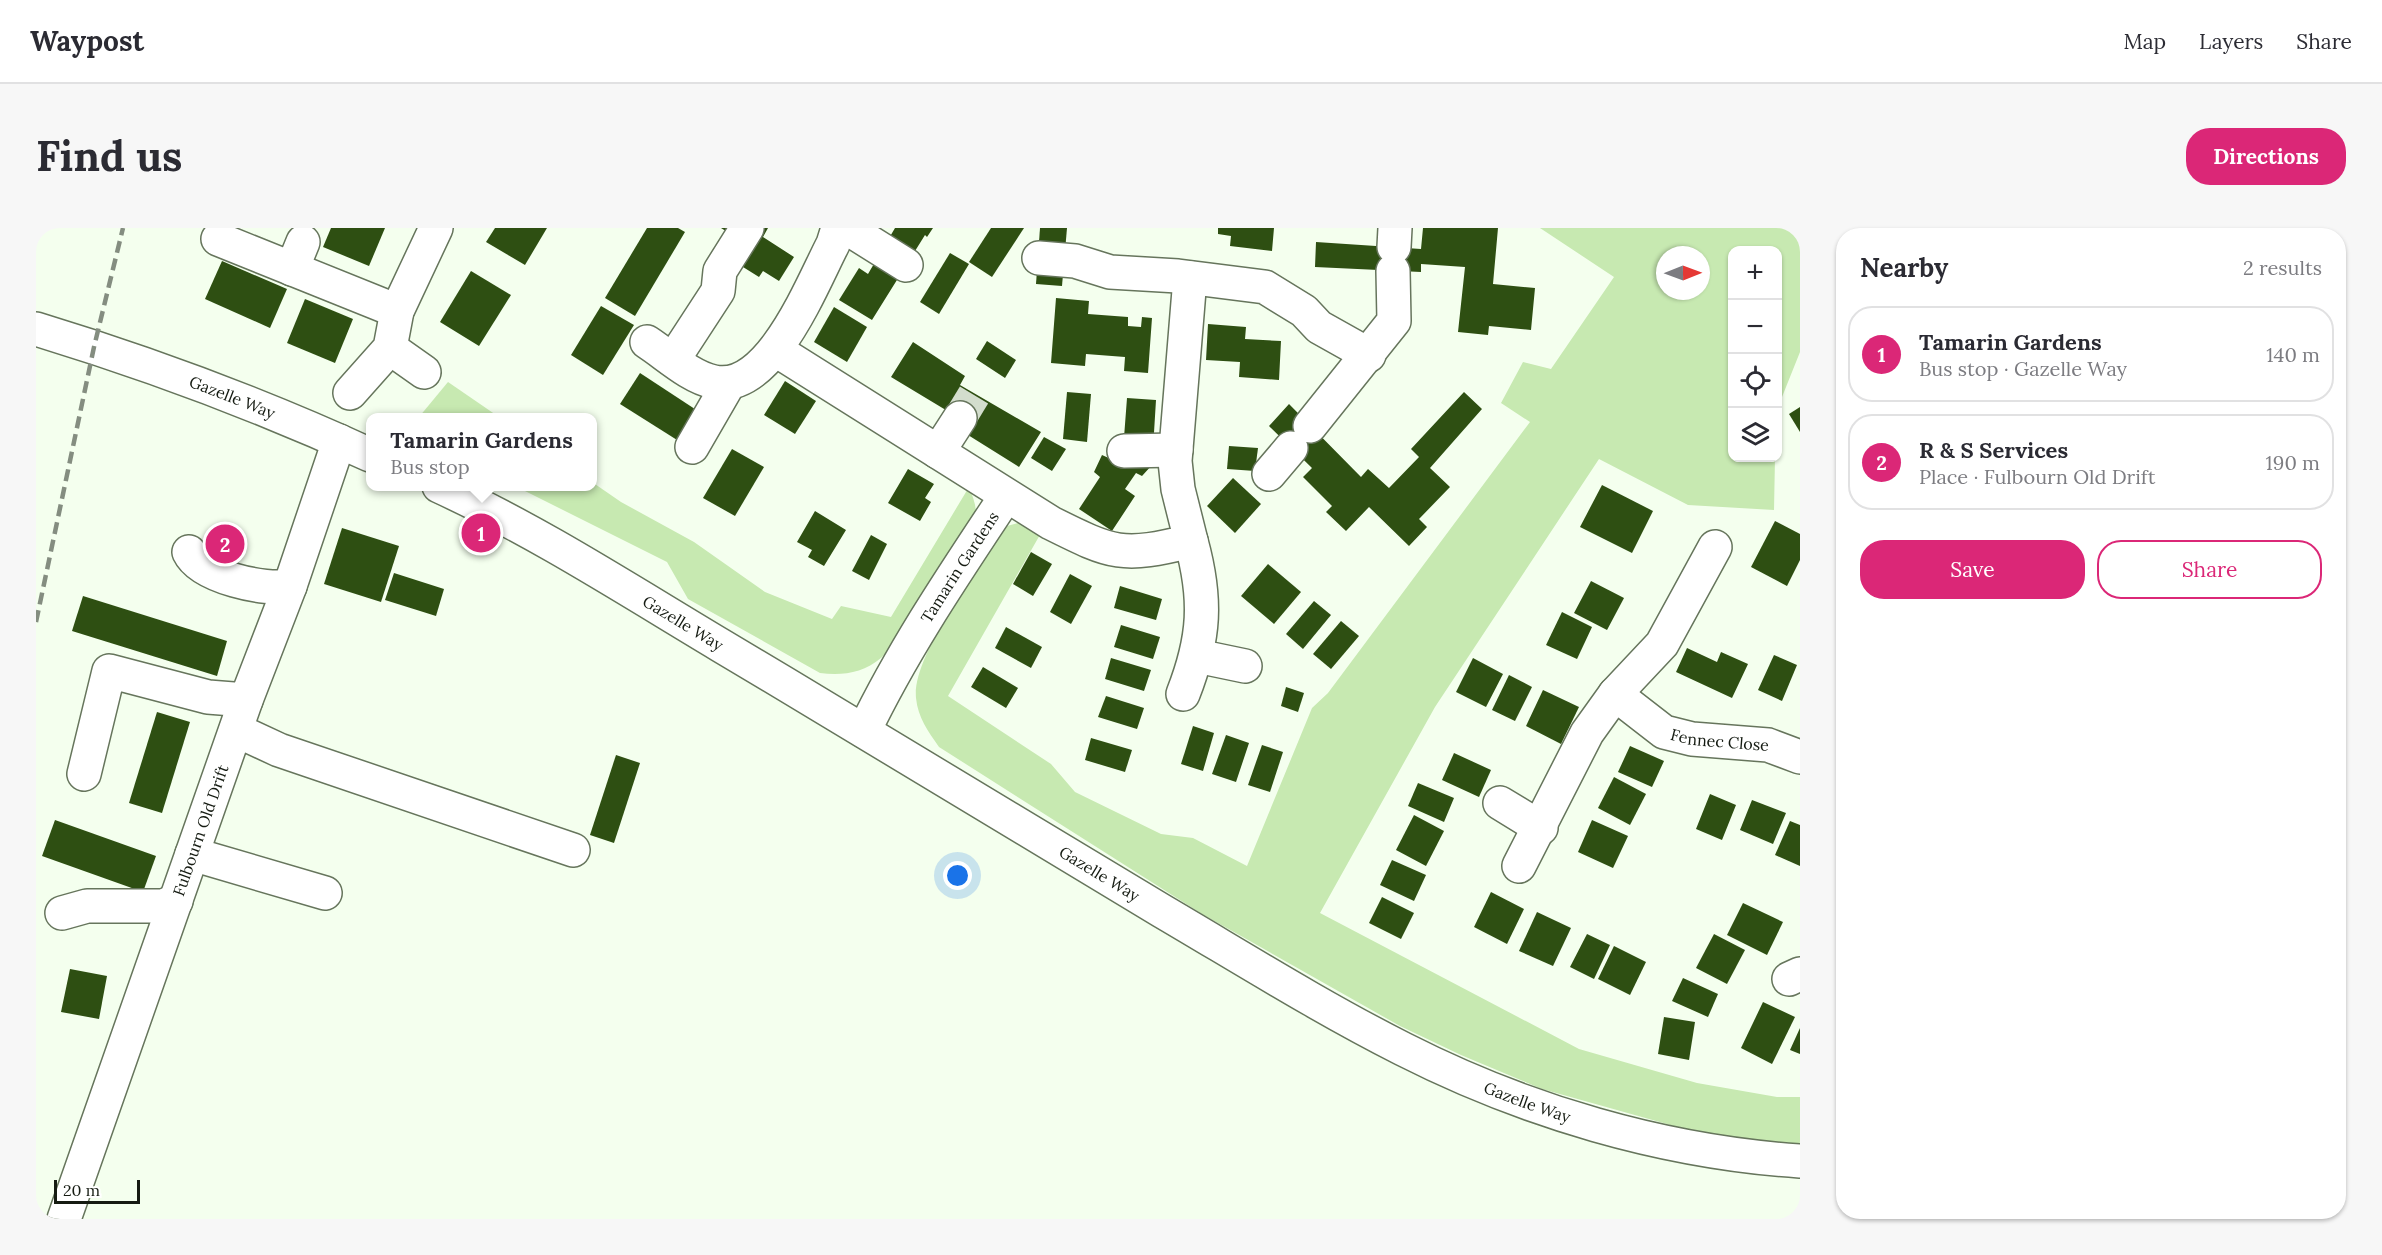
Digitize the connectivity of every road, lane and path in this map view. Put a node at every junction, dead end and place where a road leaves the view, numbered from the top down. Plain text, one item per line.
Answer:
1 (436, 228) edge
2 (747, 228) edge
3 (838, 228) edge
4 (847, 228) edge
5 (218, 239) dead end
6 (1394, 249) edge
7 (1039, 258) dead end
8 (906, 265) dead end
9 (1190, 278) junction
10 (397, 312) junction
11 (36, 329) edge
12 (390, 348) junction
13 (776, 350) junction
14 (1369, 355) junction
15 (424, 372) dead end
16 (729, 383) junction
17 (350, 393) dead end
18 (960, 418) tunnel mouth
19 (339, 441) junction
20 (692, 447) dead end
21 (1176, 450) junction
22 (1124, 451) dead end
23 (938, 452) junction
24 (366, 453) edge
25 (1269, 474) dead end
26 (450, 491) edge
27 (1006, 496) junction
28 (1191, 540) junction
29 (1715, 547) dead end
30 (189, 552) dead end
31 (291, 586) junction
32 (1197, 656) junction
33 (1245, 666) dead end
34 (1183, 694) dead end
35 (1615, 694) junction
36 (241, 715) junction
37 (864, 731) junction
38 (1800, 757) edge
39 (84, 774) dead end
40 (1500, 803) dead end
41 (1540, 828) junction
42 (573, 850) dead end
43 (192, 854) junction
44 (1519, 866) dead end
45 (325, 893) dead end
46 (176, 901) junction
47 (62, 913) dead end
48 (1800, 1161) edge
49 (64, 1219) edge

1 - 10 street
2 - 16 street
3 - 13 street
4 - 8 street
5 - 10 street
6 - 14 street
7 - 9 street
9 - 14 street
9 - 21 street
10 - 12 street
11 - 19 street, Gazelle Way
12 - 15 street
12 - 17 street
13 - 16 street
13 - 23 street, Tamarin Gardens
14 - 25 street
16 - 20 street
18 - 23 street
19 - 24 street, Gazelle Way
19 - 31 street, Fulbourn Old Drift
21 - 22 street
21 - 28 street
23 - 27 street, Tamarin Gardens
26 - 37 street, Gazelle Way
27 - 28 street, Tamarin Gardens
27 - 37 street, Tamarin Gardens
28 - 32 street
29 - 35 street
30 - 31 street
31 - 36 street, Fulbourn Old Drift
32 - 33 street
32 - 34 street
35 - 38 street, Fennec Close
35 - 41 street
36 - 39 street
36 - 42 street
36 - 43 street, Fulbourn Old Drift
37 - 48 street, Gazelle Way
40 - 41 street
41 - 44 street
43 - 45 street
43 - 46 street, Fulbourn Old Drift
46 - 47 street
46 - 49 street, Fulbourn Old Drift

